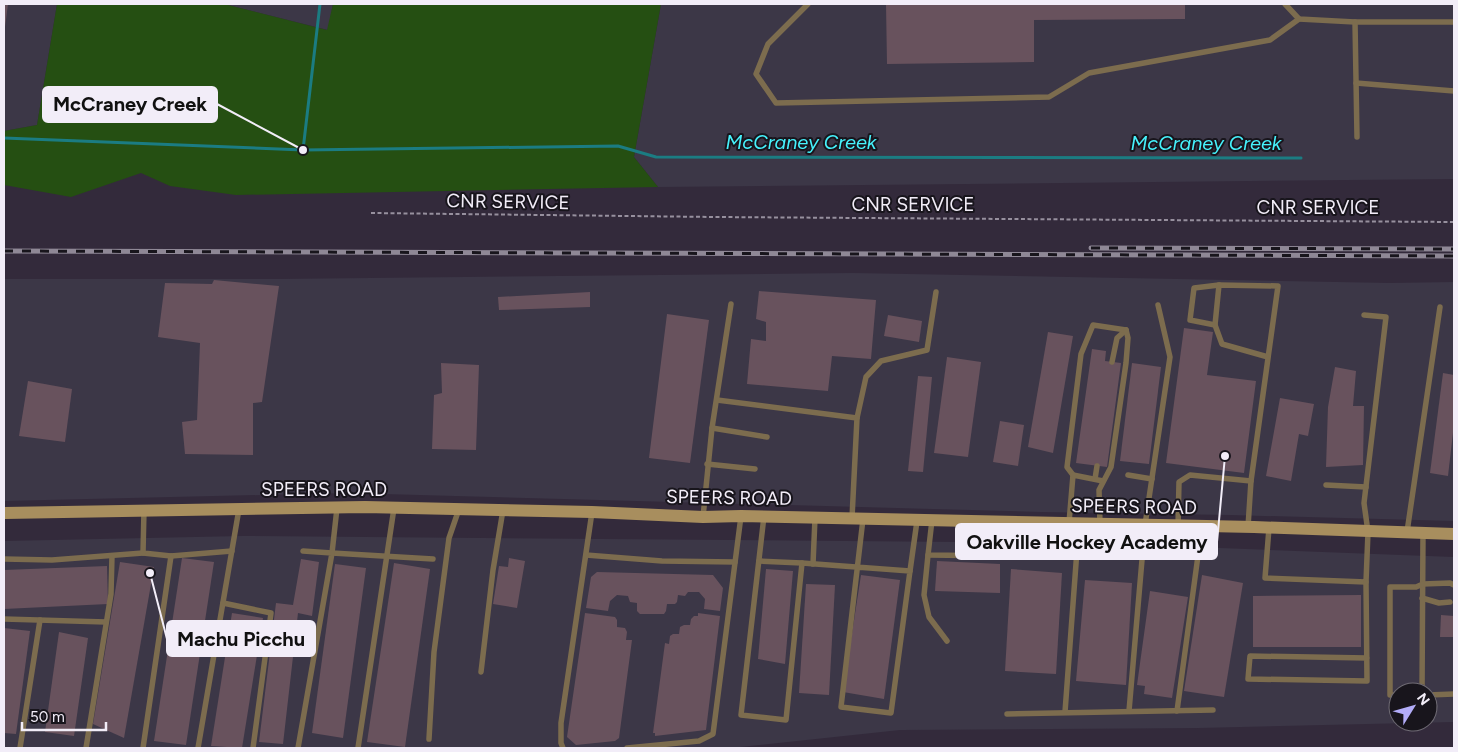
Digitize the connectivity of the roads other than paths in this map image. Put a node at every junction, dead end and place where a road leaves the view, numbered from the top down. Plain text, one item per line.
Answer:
1 (808, 4) edge
2 (1285, 4) edge
3 (1299, 19) junction
4 (1356, 22) junction
5 (1454, 22) edge
6 (1356, 83) junction
7 (1454, 91) edge
8 (1357, 137) dead end
9 (1219, 285) junction
10 (936, 292) dead end
11 (731, 304) dead end
12 (1158, 305) dead end
13 (1440, 307) dead end
14 (1364, 314) dead end
15 (1215, 325) junction
16 (1126, 330) junction
17 (1268, 357) junction
18 (1112, 362) dead end
19 (717, 400) junction
20 (857, 418) junction
21 (712, 428) junction
22 (768, 437) dead end
23 (707, 464) junction
24 (1097, 466) dead end
25 (755, 469) dead end
26 (1073, 475) junction
27 (1128, 475) dead end
28 (1095, 479) junction
29 (1152, 479) junction
30 (1103, 481) junction
31 (1251, 481) junction
32 (1326, 485) dead end
33 (1366, 488) junction
34 (337, 508) junction
35 (394, 508) junction
36 (239, 509) junction
37 (459, 509) junction
38 (144, 510) junction
39 (503, 510) junction
40 (592, 512) junction
41 (4, 513) edge
42 (741, 516) junction
43 (764, 516) junction
44 (703, 517) junction
45 (816, 517) junction
46 (858, 519) junction
47 (917, 520) junction
48 (932, 520) junction
49 (1074, 523) junction
50 (1100, 524) junction
51 (1146, 525) junction
52 (1178, 526) junction
53 (1202, 526) junction
54 (1248, 528) junction
55 (1269, 528) junction
56 (1368, 532) junction
57 (1407, 532) junction
58 (1423, 533) junction
59 (1454, 534) edge
60 (232, 551) junction
61 (303, 551) dead end
62 (332, 553) junction
63 (143, 554) junction
64 (586, 555) junction
65 (928, 555) junction
66 (112, 556) junction
67 (171, 556) junction
68 (1006, 556) dead end
69 (387, 557) junction
70 (4, 559) edge
71 (433, 559) dead end
72 (759, 561) junction
73 (735, 562) junction
74 (802, 563) junction
75 (813, 564) junction
76 (858, 566) junction
77 (910, 571) junction
78 (1366, 582) junction
79 (1423, 584) junction
80 (1454, 585) edge
81 (1422, 598) junction
82 (1450, 602) dead end
83 (223, 603) junction
84 (4, 619) edge
85 (40, 620) junction
86 (106, 622) junction
87 (947, 641) dead end
88 (1367, 658) junction
89 (481, 672) dead end
90 (1390, 682) edge
91 (1422, 682) edge
92 (1454, 694) edge
93 (1438, 695) edge
94 (1213, 710) dead end
95 (1129, 711) junction
96 (1177, 711) junction
97 (1065, 712) junction
98 (1007, 714) dead end
99 (428, 739) dead end
100 (20, 748) edge
101 (86, 748) edge
102 (143, 748) edge
103 (198, 748) edge
104 (253, 748) edge
105 (298, 748) edge
106 (358, 748) edge
107 (562, 748) edge
108 (627, 748) edge

1 - 3 lane
2 - 3 lane
3 - 4 lane
4 - 5 lane
4 - 6 lane
6 - 7 lane
6 - 8 lane
9 - 15 lane
9 - 15 lane
9 - 17 lane
10 - 20 lane
11 - 19 lane
12 - 29 lane
13 - 57 lane
14 - 33 lane
15 - 17 lane
16 - 18 lane
16 - 26 lane
16 - 30 lane
17 - 31 lane
19 - 20 lane
19 - 21 lane
20 - 46 lane
21 - 22 lane
21 - 23 lane
23 - 25 lane
23 - 44 lane
24 - 28 lane
26 - 28 lane
26 - 49 lane
27 - 29 lane
28 - 30 lane
29 - 51 lane
30 - 50 lane
31 - 52 lane
31 - 54 lane
32 - 33 lane
33 - 56 lane
34 - 35 main road, SPEERS ROAD
34 - 36 main road, SPEERS ROAD
34 - 62 lane
35 - 37 main road, SPEERS ROAD
35 - 69 lane
36 - 38 main road, SPEERS ROAD
36 - 60 lane
37 - 39 main road, SPEERS ROAD
37 - 99 lane
38 - 41 main road, SPEERS ROAD
38 - 63 lane
39 - 40 main road, SPEERS ROAD
39 - 89 lane
40 - 44 main road, SPEERS ROAD
40 - 64 lane
42 - 43 main road, SPEERS ROAD
42 - 44 main road, SPEERS ROAD
42 - 73 lane
43 - 45 main road, SPEERS ROAD
43 - 72 lane
45 - 46 main road, SPEERS ROAD
45 - 75 lane
46 - 47 main road, SPEERS ROAD
46 - 76 lane
47 - 48 main road, SPEERS ROAD
47 - 77 lane
48 - 49 main road, SPEERS ROAD
48 - 65 lane
49 - 50 main road, SPEERS ROAD
49 - 97 lane
50 - 51 main road, SPEERS ROAD
51 - 52 main road, SPEERS ROAD
51 - 95 lane
52 - 53 main road, SPEERS ROAD
53 - 54 main road, SPEERS ROAD
53 - 96 lane
54 - 55 main road, SPEERS ROAD
55 - 56 main road, SPEERS ROAD
55 - 78 lane
56 - 57 main road, SPEERS ROAD
56 - 78 lane
57 - 58 main road, SPEERS ROAD
58 - 59 main road, SPEERS ROAD
58 - 79 lane
60 - 67 lane
60 - 83 lane
61 - 62 lane
62 - 69 lane
62 - 105 lane
63 - 66 lane
63 - 67 lane
64 - 73 lane
64 - 107 lane
65 - 68 lane
65 - 87 lane
66 - 70 lane
66 - 86 lane
67 - 102 lane
69 - 71 lane
69 - 106 lane
72 - 74 lane
72 - 74 lane
73 - 108 lane
74 - 75 lane
75 - 76 lane
76 - 77 lane
76 - 77 lane
78 - 88 lane
79 - 80 lane
79 - 81 lane
79 - 90 lane
81 - 82 lane
81 - 91 lane
83 - 103 lane
83 - 104 lane
84 - 85 lane
85 - 86 lane
85 - 100 lane
86 - 101 lane
88 - 88 lane
92 - 93 lane
94 - 96 lane
95 - 96 lane
95 - 97 lane
97 - 98 lane

